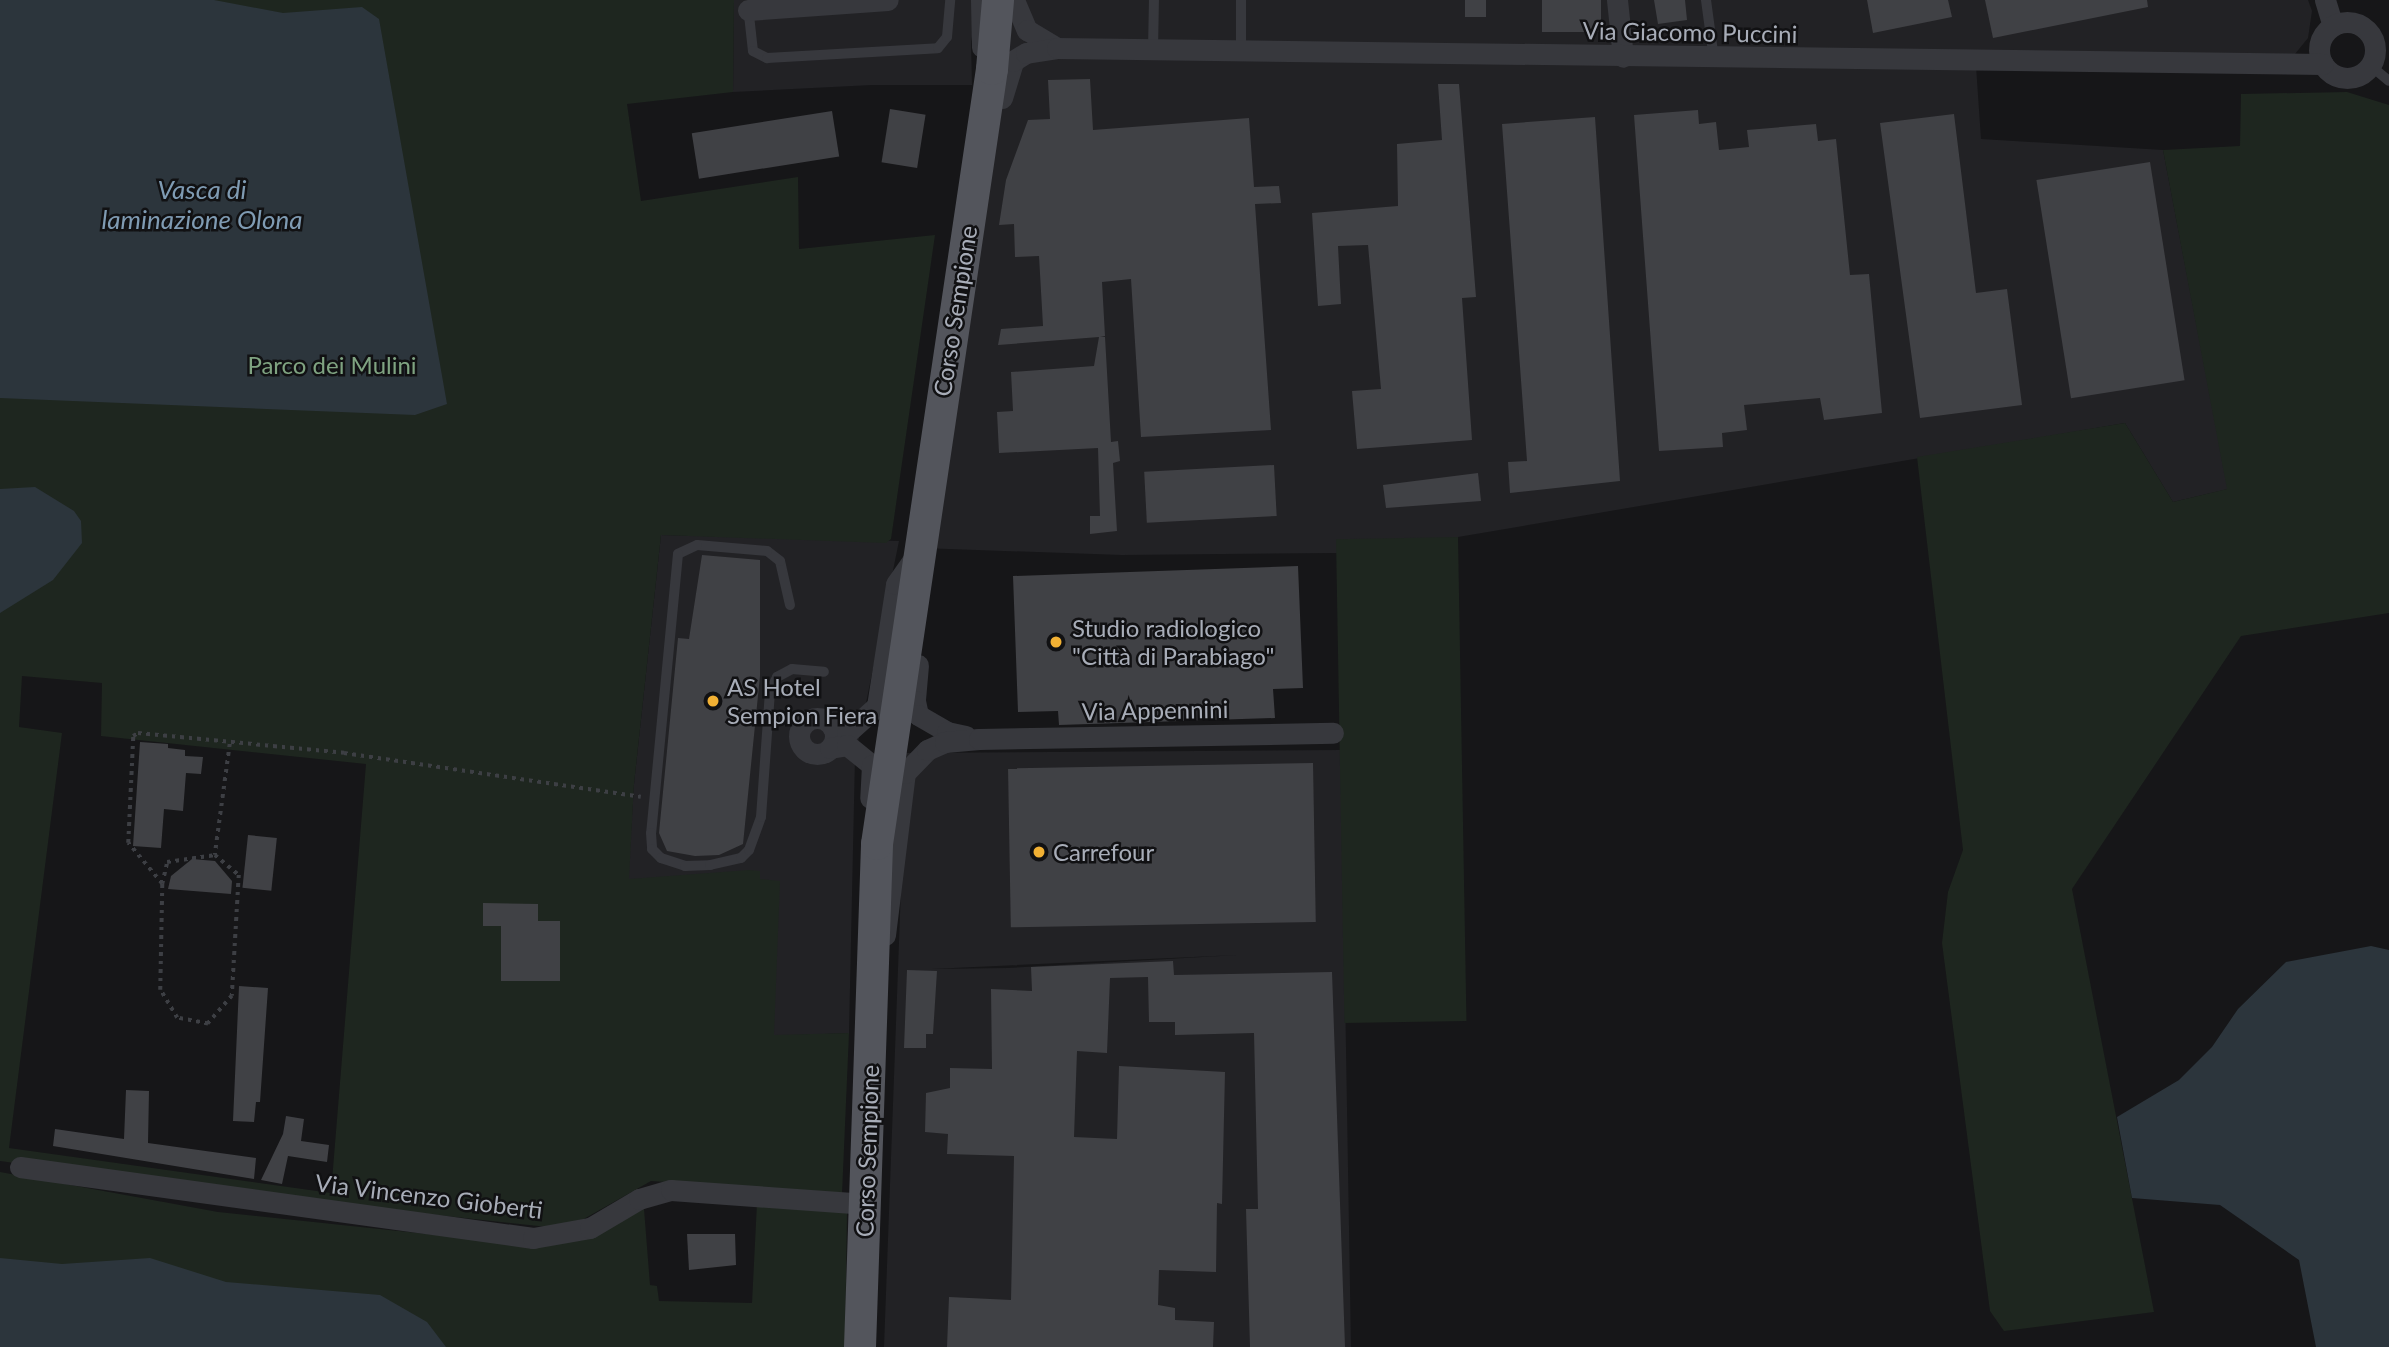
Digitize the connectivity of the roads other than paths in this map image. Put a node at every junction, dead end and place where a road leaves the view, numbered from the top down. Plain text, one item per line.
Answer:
1 (888, 0) edge
2 (950, 0) edge
3 (981, 0) edge
4 (998, 0) edge
5 (1014, 0) edge
6 (1154, 0) edge
7 (1241, 0) edge
8 (1617, 0) edge
9 (1706, 0) edge
10 (2325, 0) edge
11 (748, 5) edge
12 (2333, 26) junction
13 (1057, 48) junction
14 (1153, 50) junction
15 (1241, 51) junction
16 (1623, 57) junction
17 (1714, 58) junction
18 (2323, 65) junction
19 (2371, 66) junction
20 (992, 69) junction
21 (2389, 81) edge
22 (984, 129) junction
23 (918, 552) junction
24 (790, 605) dead end
25 (824, 672) dead end
26 (1332, 733) dead end
27 (979, 738) junction
28 (873, 955) junction
29 (20, 1167) dead end
30 (866, 1204) junction
31 (860, 1347) edge

1 - 11 street
2 - 11 lane
3 - 20 street, Corso Sempione
4 - 20 main road, Corso Sempione
5 - 13 street
6 - 14 lane
7 - 15 lane
8 - 16 street
9 - 17 lane
10 - 12 street
12 - 18 street
12 - 19 street
13 - 14 street, Via Giacomo Puccini
13 - 22 street, Via Giacomo Puccini
14 - 15 street, Via Giacomo Puccini
15 - 16 street, Via Giacomo Puccini
16 - 17 street, Via Giacomo Puccini
17 - 18 street, Via Giacomo Puccini
18 - 19 street
19 - 21 lane
20 - 22 main road, Corso Sempione
22 - 23 main road, Corso Sempione
23 - 27 street, Via Appennini
23 - 28 main road, Corso Sempione
23 - 28 street, Corso Sempione
24 - 25 lane
26 - 27 street, Via Appennini
27 - 28 street, Via Appennini
28 - 30 main road, Corso Sempione
29 - 30 street, Via Vincenzo Gioberti
30 - 31 main road, Corso Sempione

